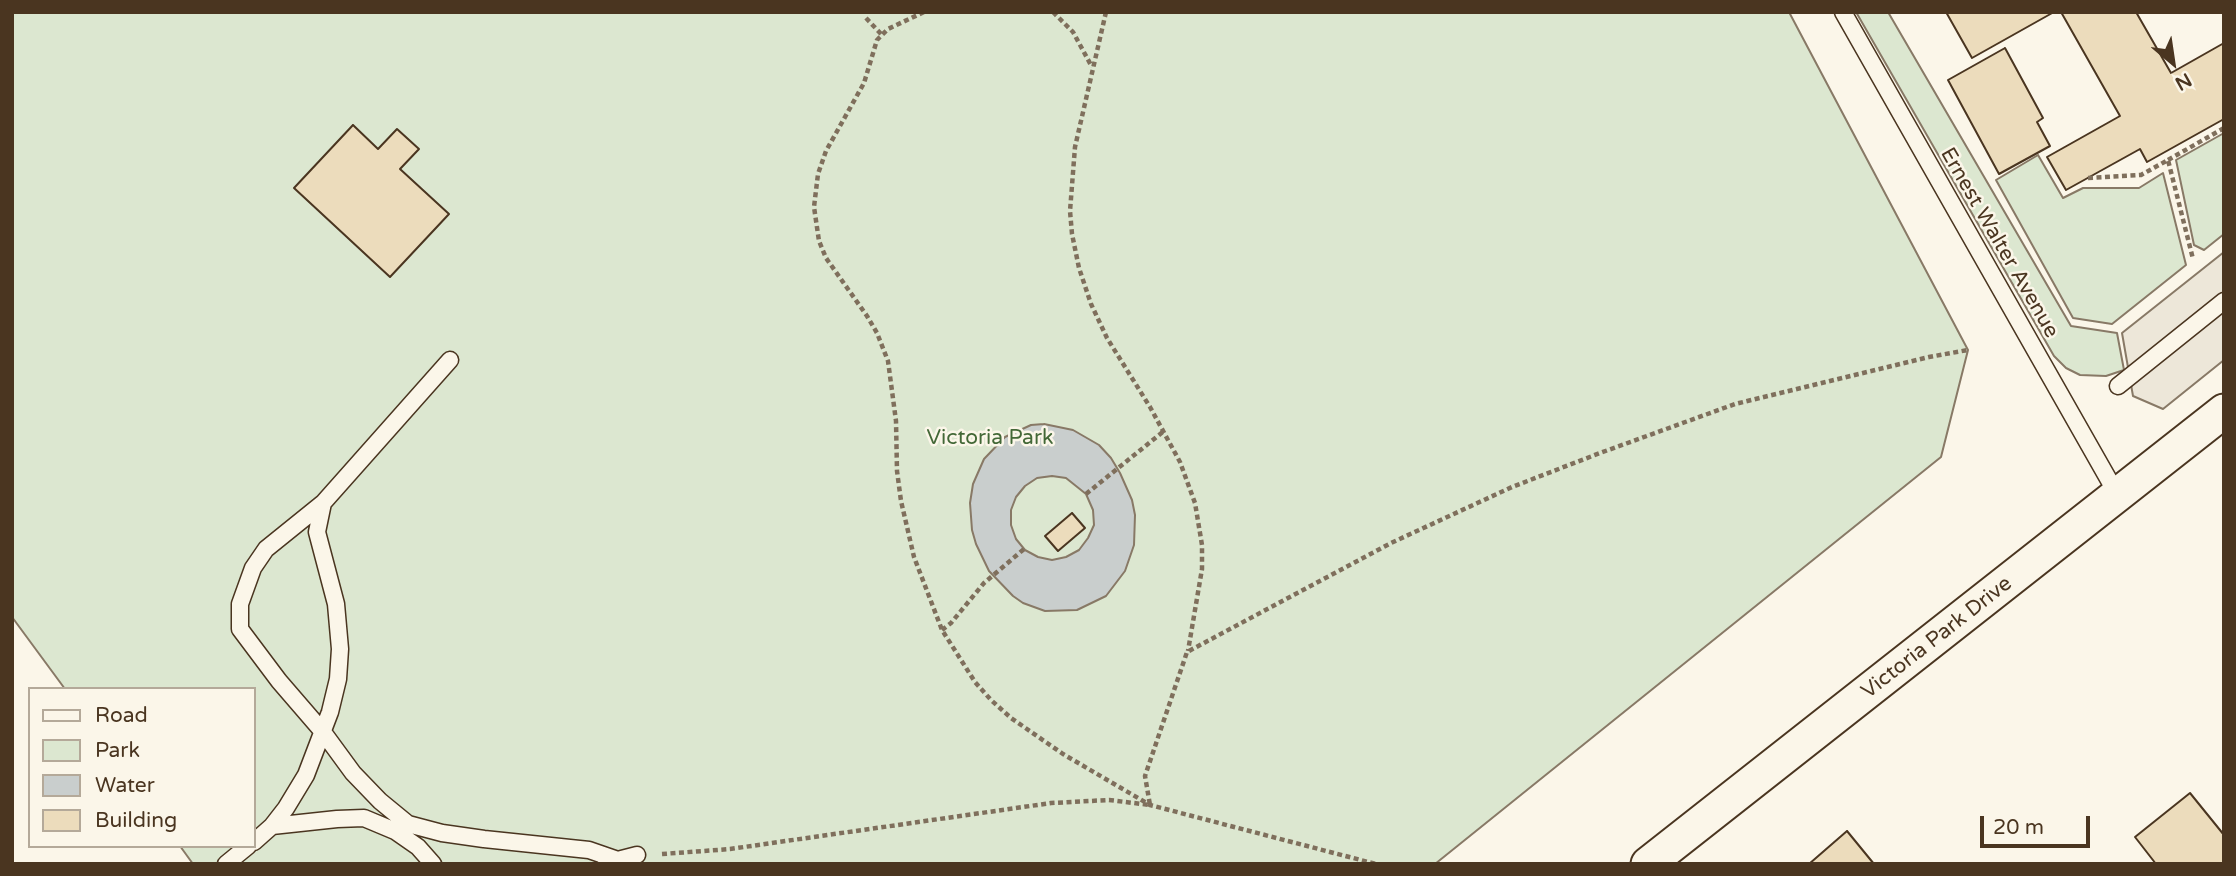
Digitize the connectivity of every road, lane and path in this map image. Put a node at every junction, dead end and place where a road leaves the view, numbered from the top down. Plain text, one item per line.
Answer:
1 (924, 12) edge
2 (1053, 12) edge
3 (1106, 12) edge
4 (1843, 12) edge
5 (866, 18) dead end
6 (882, 35) junction
7 (1093, 68) junction
8 (2224, 128) edge
9 (2168, 160) junction
10 (2088, 178) dead end
11 (2193, 259) dead end
12 (2224, 300) edge
13 (1968, 350) dead end
14 (450, 360) dead end
15 (2118, 386) dead end
16 (2224, 411) edge
17 (1164, 431) junction
18 (1086, 494) dead end
19 (2118, 496) junction
20 (323, 503) junction
21 (1024, 549) dead end
22 (942, 630) junction
23 (1187, 652) junction
24 (323, 732) junction
25 (1150, 805) junction
26 (272, 825) junction
27 (256, 840) edge
28 (246, 848) edge
29 (637, 855) joint
30 (609, 861) edge
31 (226, 864) edge
32 (433, 864) edge
33 (1376, 864) edge
34 (1648, 864) edge

1 - 6 path
2 - 7 path
3 - 7 path
4 - 19 lane, Ernest Walter Avenue
5 - 6 path
6 - 22 path
7 - 17 path
8 - 9 path
9 - 10 path
9 - 11 path
12 - 15 lane
13 - 23 path
14 - 20 lane
16 - 19 street, Victoria Park Drive
17 - 18 path
17 - 23 path
19 - 34 street, Victoria Park Drive
20 - 24 lane
20 - 24 lane
21 - 22 path
22 - 25 path
23 - 25 path
24 - 26 lane
24 - 30 lane
25 - 29 path
25 - 33 path
26 - 27 lane
26 - 32 lane
28 - 31 lane
29 - 30 lane

